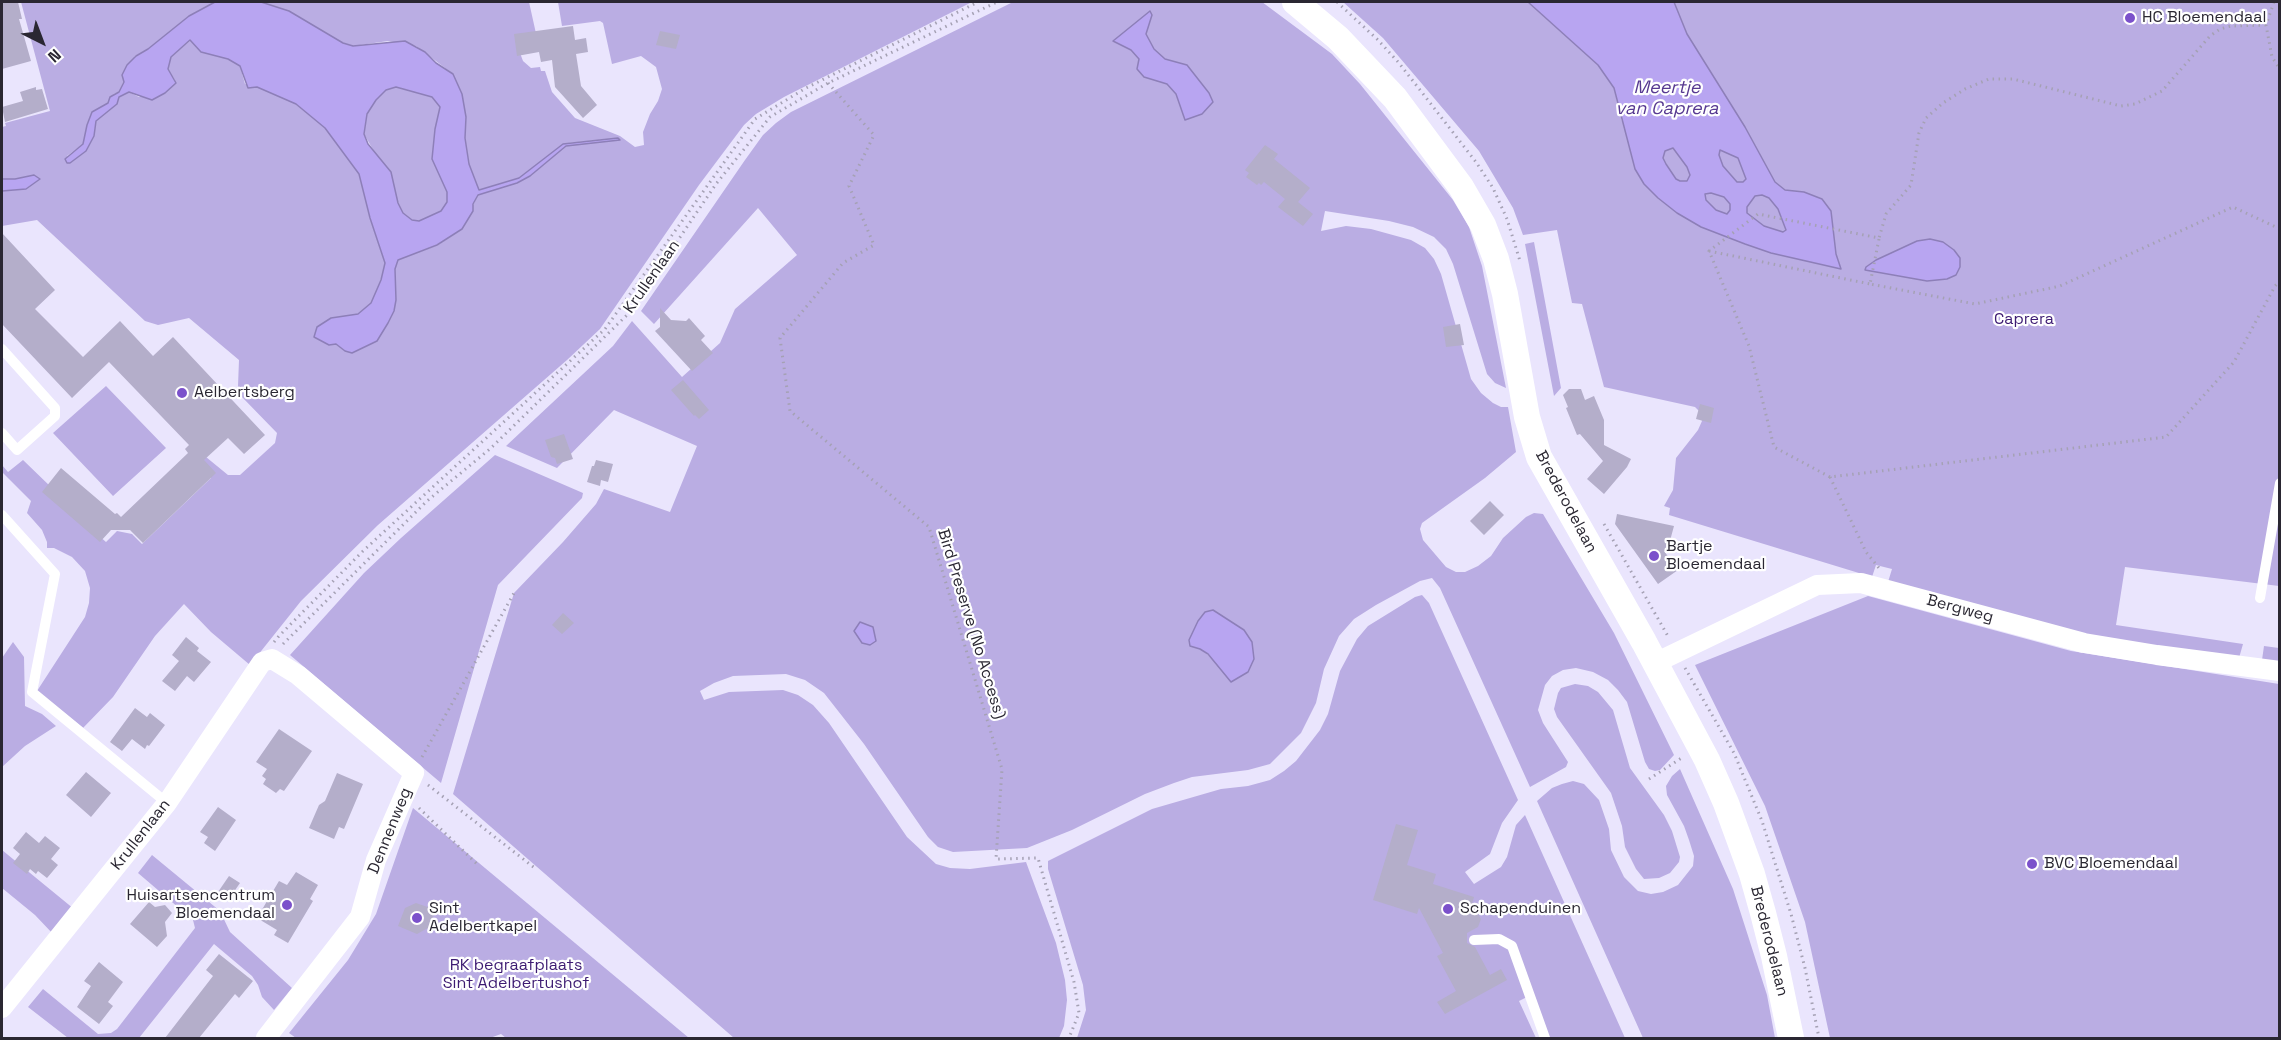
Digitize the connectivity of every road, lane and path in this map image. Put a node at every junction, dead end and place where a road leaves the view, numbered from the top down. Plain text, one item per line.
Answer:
1 (978, 2) edge
2 (998, 2) edge
3 (1295, 2) edge
4 (1321, 2) edge
5 (2274, 2) edge
6 (2266, 25) junction
7 (2280, 69) edge
8 (828, 83) junction
9 (2280, 229) edge
10 (1879, 238) junction
11 (1497, 241) junction
12 (1709, 250) junction
13 (2280, 281) edge
14 (1870, 284) junction
15 (2, 349) edge
16 (2, 433) edge
17 (1830, 477) junction
18 (2280, 483) edge
19 (2, 514) edge
20 (1880, 569) dead end
21 (514, 593) dead end
22 (2260, 598) dead end
23 (271, 656) junction
24 (1661, 660) junction
25 (2280, 671) edge
26 (1706, 750) junction
27 (414, 773) junction
28 (1649, 779) dead end
29 (405, 794) junction
30 (167, 803) junction
31 (478, 865) dead end
32 (536, 869) dead end
33 (1474, 940) dead end
34 (2, 1008) edge
35 (266, 1038) edge
36 (1069, 1038) edge
37 (1545, 1038) edge
38 (1791, 1038) edge
39 (1805, 1038) edge

1 - 23 path
2 - 8 path, Krullenlaan
3 - 11 street, Brederodelaan
4 - 11 street, Brederodelaan
5 - 6 path
6 - 7 path
6 - 10 path
8 - 23 path, Krullenlaan
8 - 36 path, Bird Preserve (No Access)
9 - 14 path
10 - 12 path
10 - 14 path
11 - 24 street, Brederodelaan
12 - 14 path
12 - 17 path
13 - 17 path
15 - 16 lane
17 - 20 path
18 - 22 lane
19 - 30 lane
21 - 27 path
23 - 27 street, Dennenweg
23 - 30 street, Krullenlaan
24 - 25 street, Bergweg
24 - 26 street, Brederodelaan
26 - 28 path
26 - 38 street, Brederodelaan
26 - 39 street, Brederodelaan
27 - 29 street, Dennenweg
27 - 32 path
29 - 31 path
29 - 35 street, Dennenweg
30 - 34 street, Krullenlaan
33 - 37 lane

